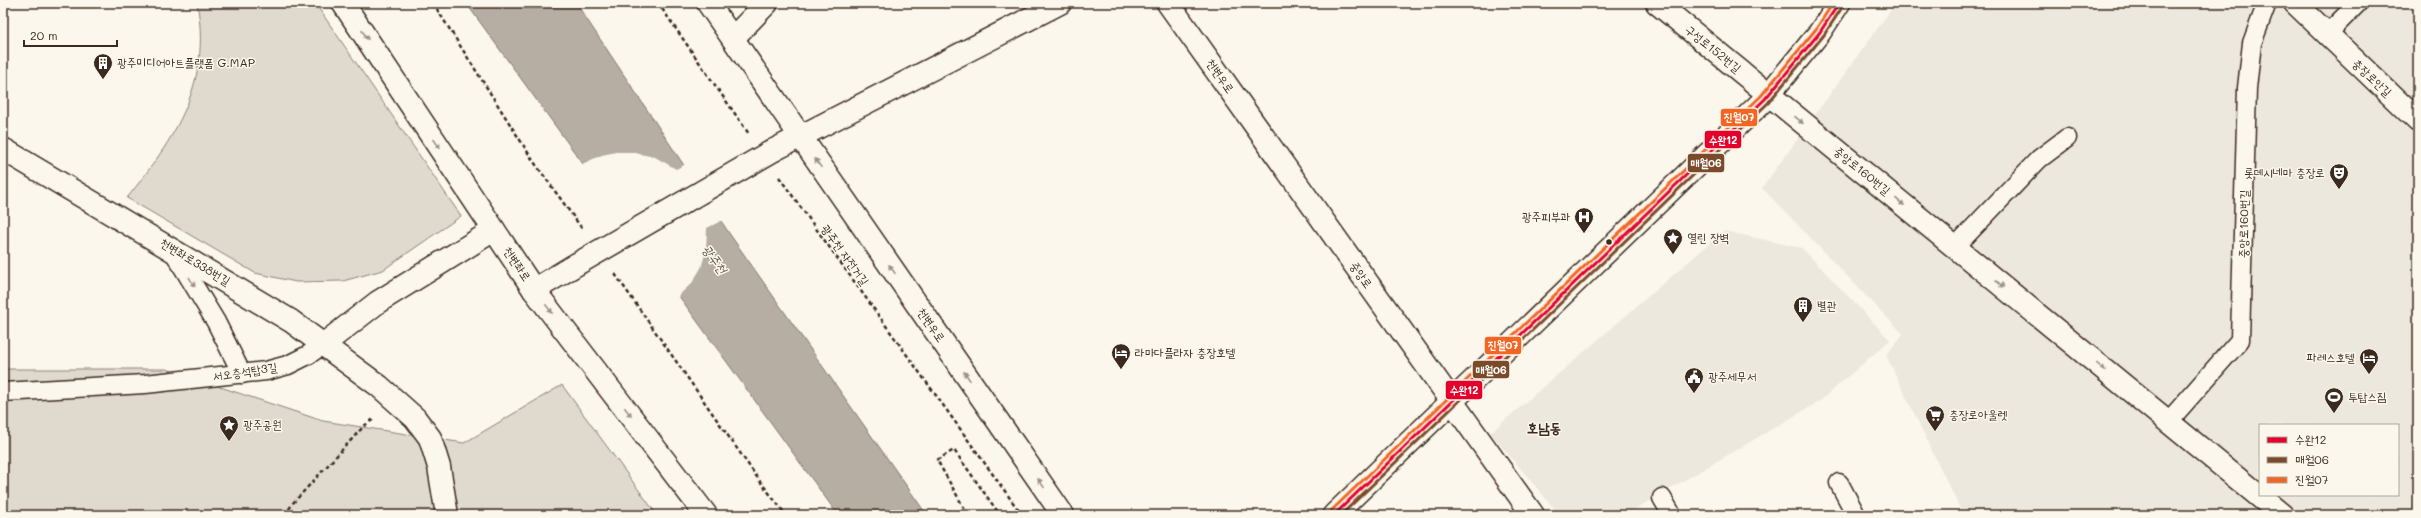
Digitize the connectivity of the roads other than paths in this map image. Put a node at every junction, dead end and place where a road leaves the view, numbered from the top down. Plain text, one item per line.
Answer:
1 (343, 3) edge
2 (708, 3) edge
3 (767, 3) edge
4 (1060, 3) edge
5 (1168, 3) edge
6 (1657, 3) edge
7 (1839, 3) edge
8 (2267, 3) edge
9 (2295, 3) edge
10 (2358, 3) edge
11 (2326, 35) junction
12 (732, 38) junction
13 (1769, 95) junction
14 (2418, 121) edge
15 (800, 136) junction
16 (2067, 138) dead end
17 (3, 149) edge
18 (1272, 149) joint
19 (494, 230) junction
20 (1955, 247) junction
21 (172, 248) junction
22 (534, 290) junction
23 (324, 344) junction
24 (242, 374) junction
25 (3, 392) edge
26 (1451, 402) junction
27 (2168, 422) junction
28 (1839, 483) dead end
29 (1662, 498) dead end
30 (1341, 513) edge
31 (447, 515) edge
32 (706, 515) edge
33 (1063, 515) edge
34 (1533, 515) edge
35 (1672, 515) edge
36 (1856, 515) edge
37 (2282, 515) edge

1 -> 19 street, 천변좌로
2 - 12 street, 천변우로
3 - 12 street
4 - 15 street
5 - 18 street, 천변우로
6 - 13 street, 구성로152번길
7 - 13 street
8 - 27 lane, 중앙로160번길
9 - 11 street, 충장로안길
10 - 11 lane
11 - 14 street, 충장로안길
12 - 15 street, 천변우로
13 -> 20 street, 중앙로160번길
13 - 26 street
15 - 22 street, bridge
33 -> 15 street, 천변우로
16 - 20 lane
17 - 21 street, 천변좌로338번길
18 - 26 street, 중앙로
19 - 22 street, 천변좌로
19 - 23 street, 서오층석탑3길
20 -> 27 street, 중앙로160번길
21 - 23 street, 천변좌로338번길
21 -> 24 lane
22 -> 32 street, 천변좌로
23 - 24 lane, 서오층석탑3길
23 - 31 street, 천변좌로338번길
24 - 25 lane, 서오층석탑3길
26 - 30 street
26 - 34 street, 중앙로
27 - 37 street, 중앙로160번길
28 - 36 lane
29 - 35 lane

